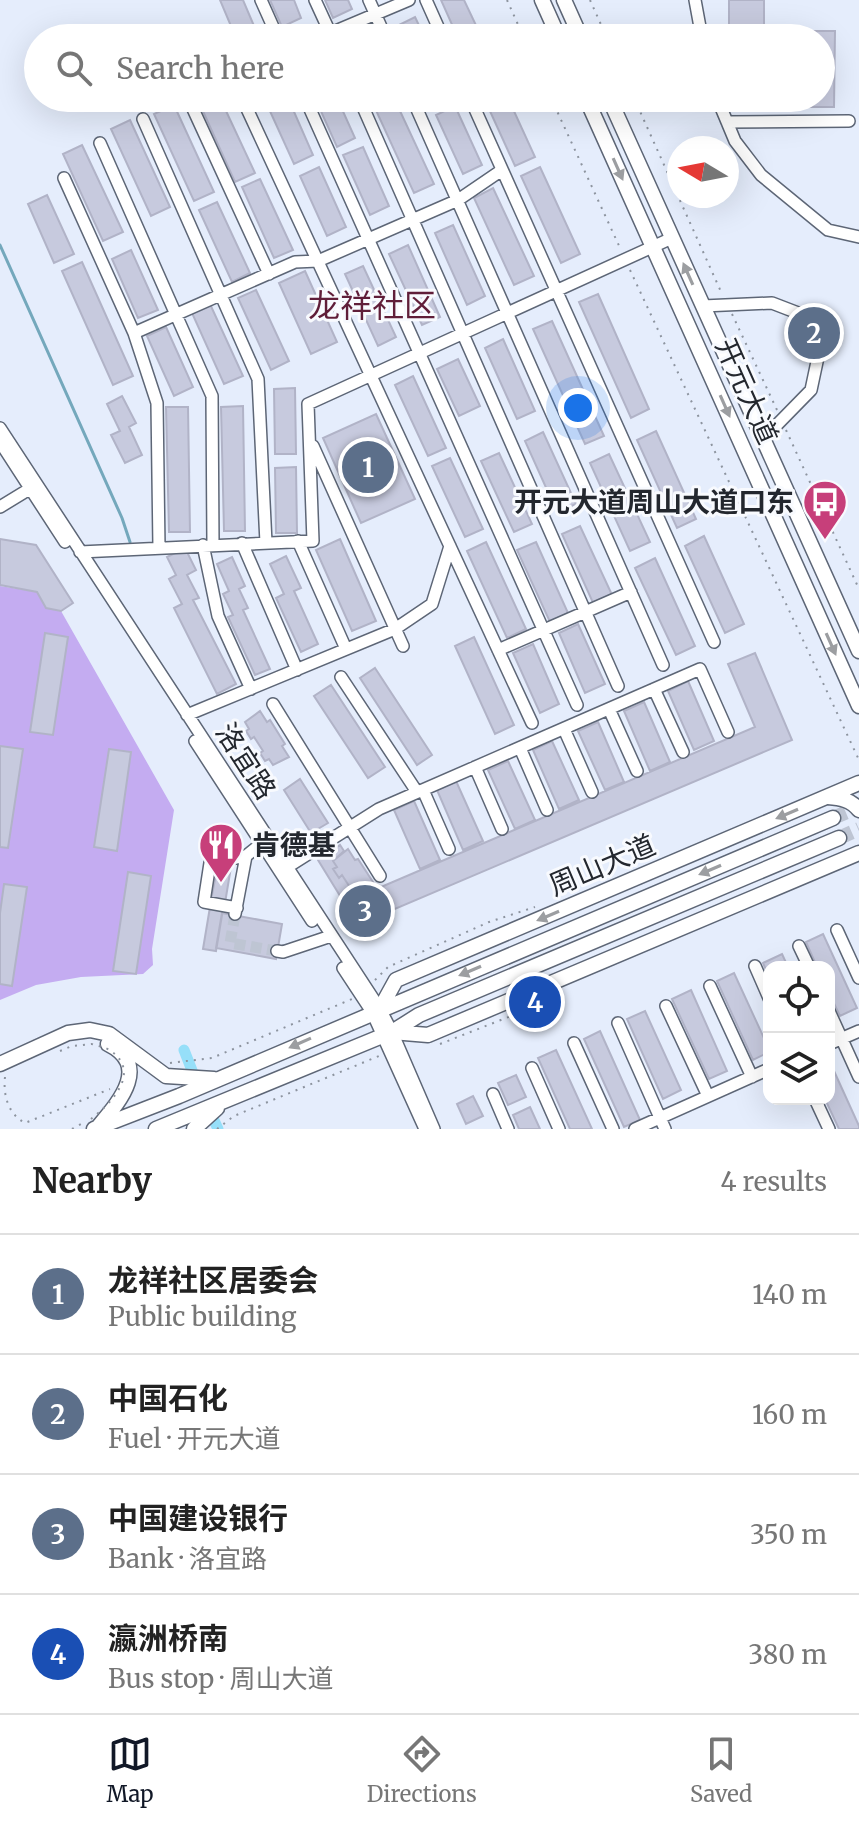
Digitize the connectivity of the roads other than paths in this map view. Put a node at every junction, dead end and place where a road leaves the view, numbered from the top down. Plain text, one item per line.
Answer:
1 (261, 0) edge
2 (315, 0) edge
3 (369, 0) edge
4 (409, 0) edge
5 (426, 0) edge
6 (542, 0) edge
7 (564, 0) edge
8 (695, 0) edge
9 (375, 14) junction
10 (272, 24) edge
11 (323, 24) edge
12 (353, 24) edge
13 (380, 24) edge
14 (437, 24) edge
15 (553, 24) edge
16 (575, 24) edge
17 (699, 24) edge
18 (194, 112) edge
19 (249, 112) edge
20 (311, 112) edge
21 (365, 112) edge
22 (418, 112) edge
23 (476, 112) edge
24 (592, 112) edge
25 (615, 112) edge
26 (723, 112) edge
27 (143, 119) dead end
28 (849, 121) dead end
29 (727, 122) junction
30 (100, 143) dead end
31 (502, 170) junction
32 (64, 178) dead end
33 (458, 200) junction
34 (412, 220) junction
35 (859, 237) edge
36 (672, 238) junction
37 (368, 239) junction
38 (653, 246) junction
39 (318, 261) junction
40 (269, 274) junction
41 (556, 291) junction
42 (221, 295) junction
43 (703, 306) junction
44 (507, 313) junction
45 (176, 315) junction
46 (134, 333) junction
47 (462, 333) junction
48 (419, 353) junction
49 (371, 375) junction
50 (0, 428) edge
51 (309, 438) junction
52 (763, 439) junction
53 (0, 442) edge
54 (33, 486) junction
55 (0, 507) edge
56 (298, 541) junction
57 (242, 543) junction
58 (266, 543) junction
59 (208, 545) junction
60 (450, 546) junction
61 (159, 548) junction
62 (80, 552) junction
63 (631, 592) junction
64 (585, 612) junction
65 (395, 629) junction
66 (543, 631) junction
67 (714, 642) dead end
68 (403, 646) dead end
69 (346, 649) junction
70 (498, 650) junction
71 (859, 651) edge
72 (663, 665) dead end
73 (297, 670) junction
74 (341, 677) dead end
75 (618, 686) dead end
76 (251, 689) junction
77 (654, 689) junction
78 (273, 704) dead end
79 (577, 705) dead end
80 (859, 706) edge
81 (609, 709) junction
82 (187, 715) junction
83 (532, 723) dead end
84 (564, 729) junction
85 (728, 732) dead end
86 (520, 748) junction
87 (683, 752) dead end
88 (475, 767) junction
89 (637, 771) dead end
90 (859, 783) edge
91 (420, 791) junction
92 (592, 792) dead end
93 (826, 797) junction
94 (547, 810) dead end
95 (859, 810) edge
96 (833, 818) tunnel mouth
97 (350, 827) junction
98 (502, 829) dead end
99 (839, 838) tunnel mouth
100 (265, 841) junction
101 (449, 849) dead end
102 (856, 852) edge
103 (246, 856) junction
104 (284, 870) junction
105 (380, 876) dead end
106 (837, 930) dead end
107 (327, 937) junction
108 (799, 946) dead end
109 (277, 951) tunnel mouth
110 (806, 961) edge
111 (755, 966) dead end
112 (859, 978) edge
113 (763, 984) edge
114 (710, 986) dead end
115 (666, 1006) dead end
116 (376, 1011) junction
117 (618, 1023) dead end
118 (835, 1024) edge
119 (859, 1031) edge
120 (388, 1033) junction
121 (841, 1038) junction
122 (835, 1041) edge
123 (574, 1043) dead end
124 (42, 1046) junction
125 (3, 1068) edge
126 (532, 1068) dead end
127 (763, 1072) edge
128 (752, 1077) junction
129 (859, 1077) edge
130 (218, 1079) junction
131 (493, 1094) dead end
132 (708, 1096) junction
133 (228, 1100) junction
134 (818, 1105) edge
135 (662, 1123) edge
136 (96, 1128) edge
137 (156, 1129) edge
138 (194, 1129) edge
139 (425, 1129) edge
140 (434, 1129) edge
141 (508, 1129) edge
142 (559, 1129) edge
143 (613, 1129) edge
144 (635, 1129) edge
145 (829, 1129) edge

1 - 10 street
2 - 11 street
3 - 9 street
4 - 9 street
5 - 14 street
6 - 15 main road
7 - 16 main road
8 - 17 street
9 - 12 street
9 - 13 street
18 - 40 street
19 - 39 street
20 - 37 street
21 - 34 street
22 - 33 street
23 - 31 street
24 -> 38 main road, 开元大道
25 - 36 main road, 开元大道
26 - 29 street
27 - 42 street
28 - 29 street
29 - 35 street
30 - 45 street
31 - 33 street
31 - 41 street
32 - 46 street
33 - 34 street
33 - 44 street
34 - 37 street
34 - 47 street
36 - 38 street
43 -> 36 main road, 开元大道
37 - 39 street
37 - 48 street
38 - 41 street
38 -> 80 main road, 开元大道
39 - 40 street
39 - 49 street
40 - 42 street
41 - 44 street
41 - 67 street
42 - 45 street
42 - 58 street
43 - 52 main road, 开元大道
43 - 52 street
44 - 47 street
44 - 63 street
45 - 46 street
45 - 59 street
46 - 61 street
47 - 48 street
47 - 64 street
48 - 49 street
48 - 66 street
49 - 51 street
49 - 60 street
50 - 54 street, 洛宜路
51 - 56 street
51 - 65 street
52 - 71 main road, 开元大道
53 - 54 street, 洛宜路
54 - 55 street
54 - 62 street, 洛宜路
54 - 100 street, 洛宜路
56 - 58 street
56 - 69 street
57 - 58 street
57 - 59 street
57 - 73 street
59 - 61 street
59 - 76 street
60 - 65 street
60 - 70 street
61 - 62 street
62 - 82 street, 洛宜路
63 - 64 street
63 - 72 street
64 - 66 street
64 - 75 street
65 - 68 street
65 - 69 street
66 - 70 street
66 - 79 street
69 - 73 street
70 - 83 street
73 - 76 street
74 - 91 street
76 - 82 street
77 - 81 street
77 - 85 street
77 - 87 street
78 - 97 street
81 - 84 street
81 - 89 street
82 - 100 street, 洛宜路
84 - 86 street
84 - 92 street
86 - 88 street
86 - 94 street
88 - 91 street
88 - 98 street
90 - 93 main road, 周山大道
91 - 97 street
91 - 101 street
93 - 95 main road
93 -> 116 main road, 周山大道
96 -> 116 main road, 周山大道
97 - 104 street
97 - 105 street
99 - 120 main road
100 - 103 street
100 - 104 street, 洛宜路
102 - 120 main road
103 - 103 street
104 - 107 street, 洛宜路
106 - 112 street
107 - 109 street
107 - 116 street, 洛宜路
108 - 110 street
111 - 113 street
114 - 128 street
115 - 132 street
116 - 120 street, 洛宜路
116 -> 130 main road, 周山大道
117 - 135 street
118 - 121 street
119 - 121 street
120 - 133 main road
120 - 139 street, 洛宜路
120 - 140 street, 洛宜路
121 - 122 street
121 - 129 street
123 - 143 street
124 - 125 main road
124 - 130 main road
124 - 136 main road
126 - 142 street
127 - 128 street
128 - 132 street
130 - 136 main road, 周山大道
131 - 141 street
132 - 135 street
133 - 137 main road
133 - 138 main road
134 - 145 street
135 - 144 street

